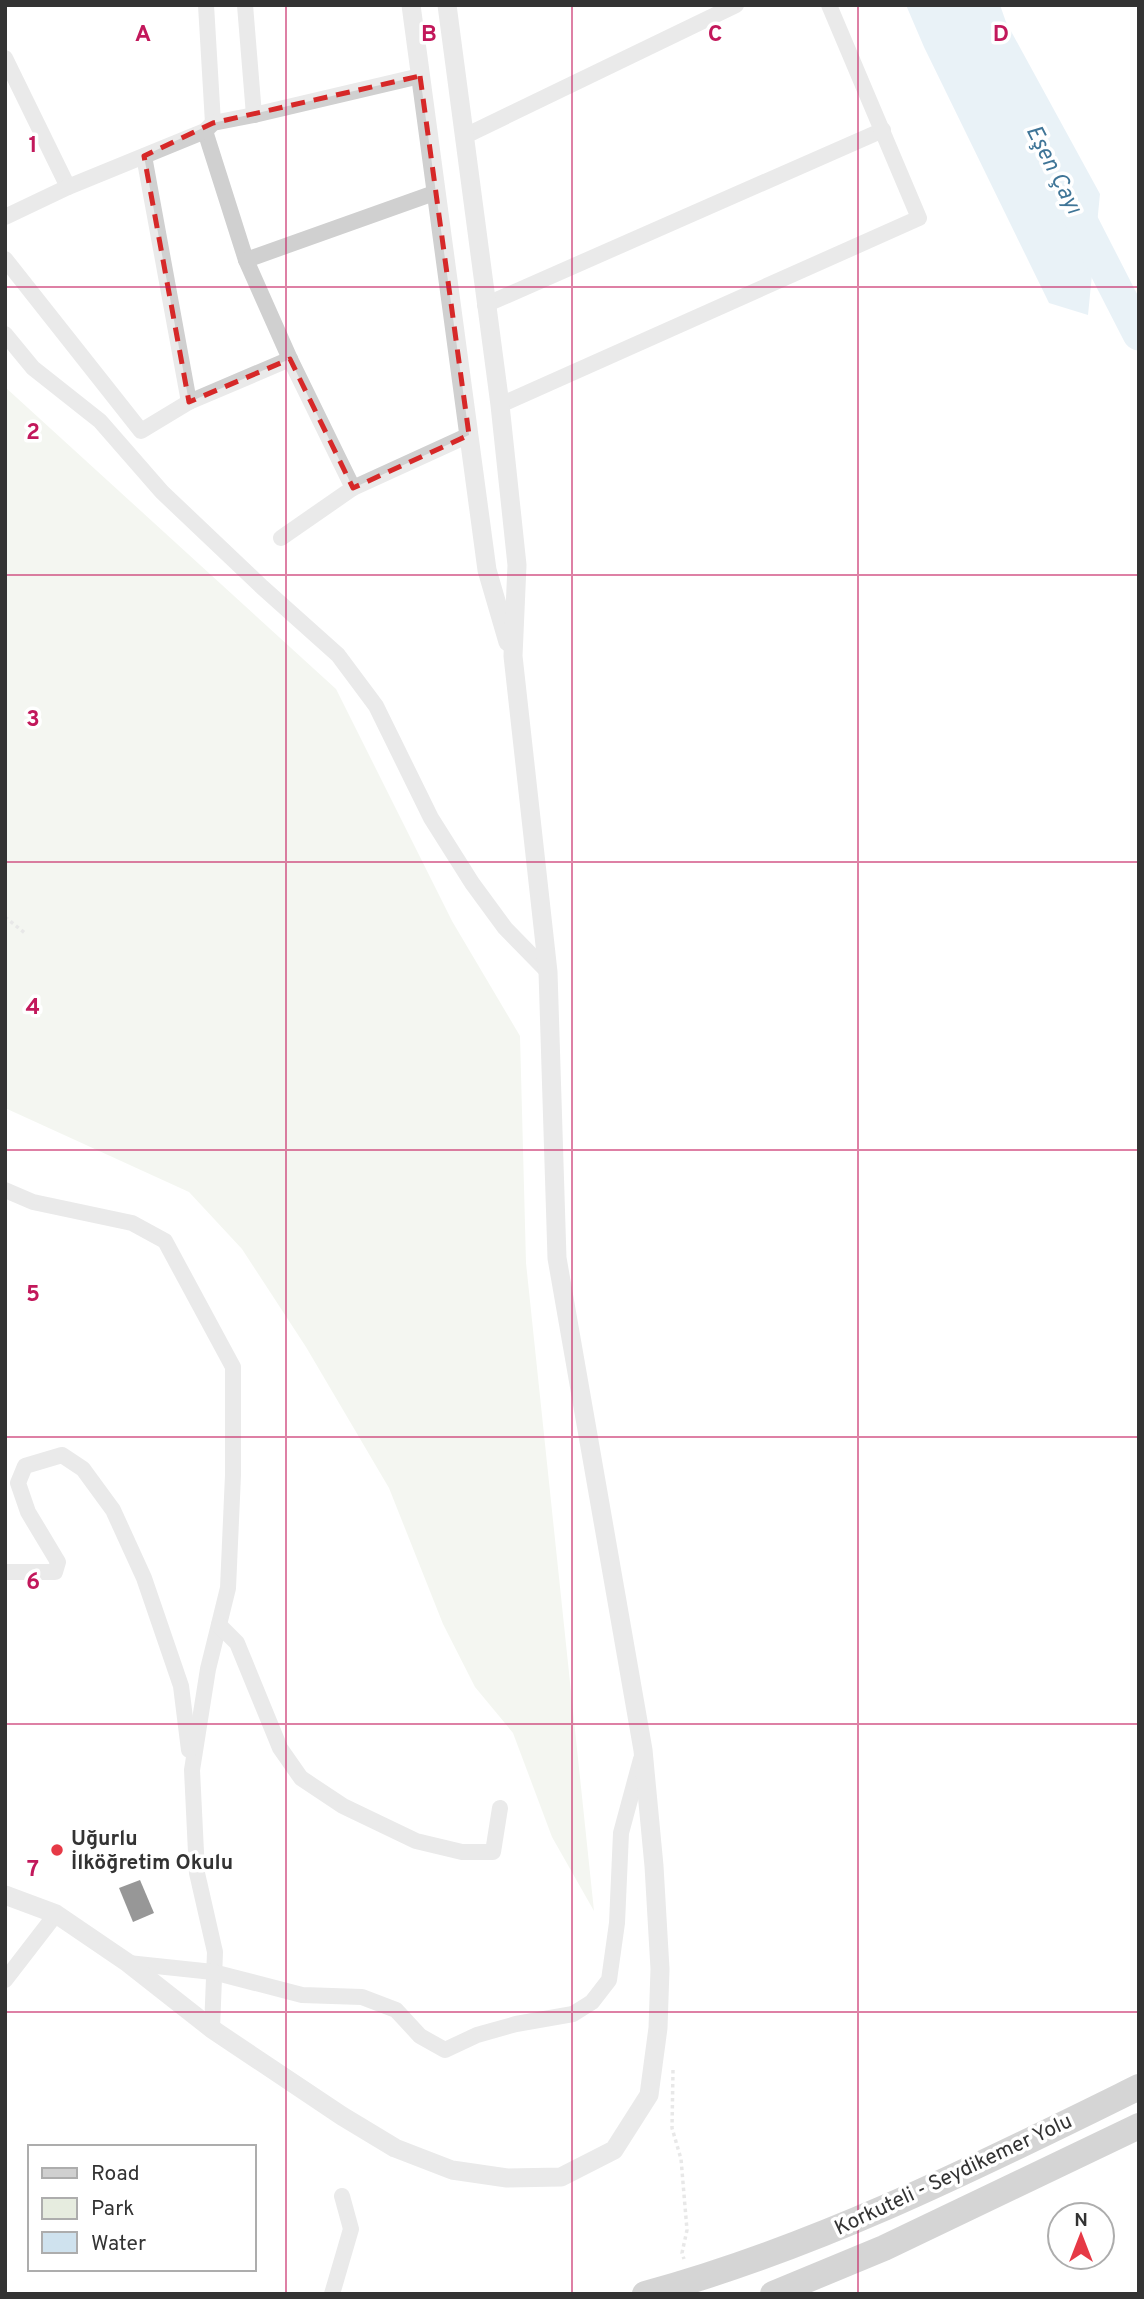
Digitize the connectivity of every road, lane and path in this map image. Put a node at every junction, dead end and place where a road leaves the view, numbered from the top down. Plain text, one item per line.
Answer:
1 (206, 5) edge
2 (245, 5) edge
3 (411, 5) edge
4 (447, 5) edge
5 (736, 5) edge
6 (829, 5) edge
7 (5, 58) edge
8 (421, 76) junction
9 (254, 115) junction
10 (209, 127) junction
11 (883, 130) junction
12 (465, 136) junction
13 (144, 156) junction
14 (68, 187) junction
15 (437, 192) junction
16 (5, 216) edge
17 (5, 259) edge
18 (246, 260) junction
19 (485, 305) junction
20 (5, 334) edge
21 (290, 359) junction
22 (189, 402) junction
23 (500, 405) junction
24 (469, 435) junction
25 (353, 488) junction
26 (281, 538) dead end
27 (513, 656) junction
28 (5, 917) edge
29 (26, 934) dead end
30 (548, 972) junction
31 (5, 1190) edge
32 (5, 1572) edge
33 (219, 1625) junction
34 (643, 1750) junction
35 (192, 1770) junction
36 (500, 1808) dead end
37 (5, 1895) edge
38 (56, 1914) junction
39 (128, 1964) junction
40 (213, 1972) junction
41 (5, 1980) edge
42 (212, 2029) junction
43 (673, 2059) dead end
44 (1139, 2087) edge
45 (1139, 2126) edge
46 (342, 2196) dead end
47 (690, 2281) junction
48 (332, 2294) edge
49 (645, 2294) edge
50 (773, 2294) edge

1 - 10 street
2 - 9 street
3 - 8 street
4 - 12 street
5 - 12 street
6 - 11 street
7 - 14 street
8 - 9 street
8 - 15 street
9 - 10 street
10 - 13 street
10 - 18 street
11 - 19 street
11 - 23 street
12 - 19 street
13 - 14 street
13 - 22 street
14 - 16 street
15 - 18 street
15 - 24 street
17 - 22 street
18 - 21 street
19 - 23 street
20 - 30 street
21 - 22 street
21 - 25 street
23 - 27 street
24 - 25 street
24 - 27 street
25 - 26 street
27 - 30 street
28 - 29 path
30 - 34 street
31 - 33 street
32 - 35 street
33 - 35 street
33 - 36 street
34 - 40 street
34 - 42 street
35 - 40 street
37 - 38 street
38 - 39 street
38 - 41 street
39 - 40 street
39 - 42 street
40 - 42 street
43 - 47 path
44 - 47 highway, Korkuteli - Seydikemer Yolu
45 - 50 highway, Korkuteli - Seydikemer Yolu
46 - 48 street
47 - 49 highway, Korkuteli - Seydikemer Yolu

